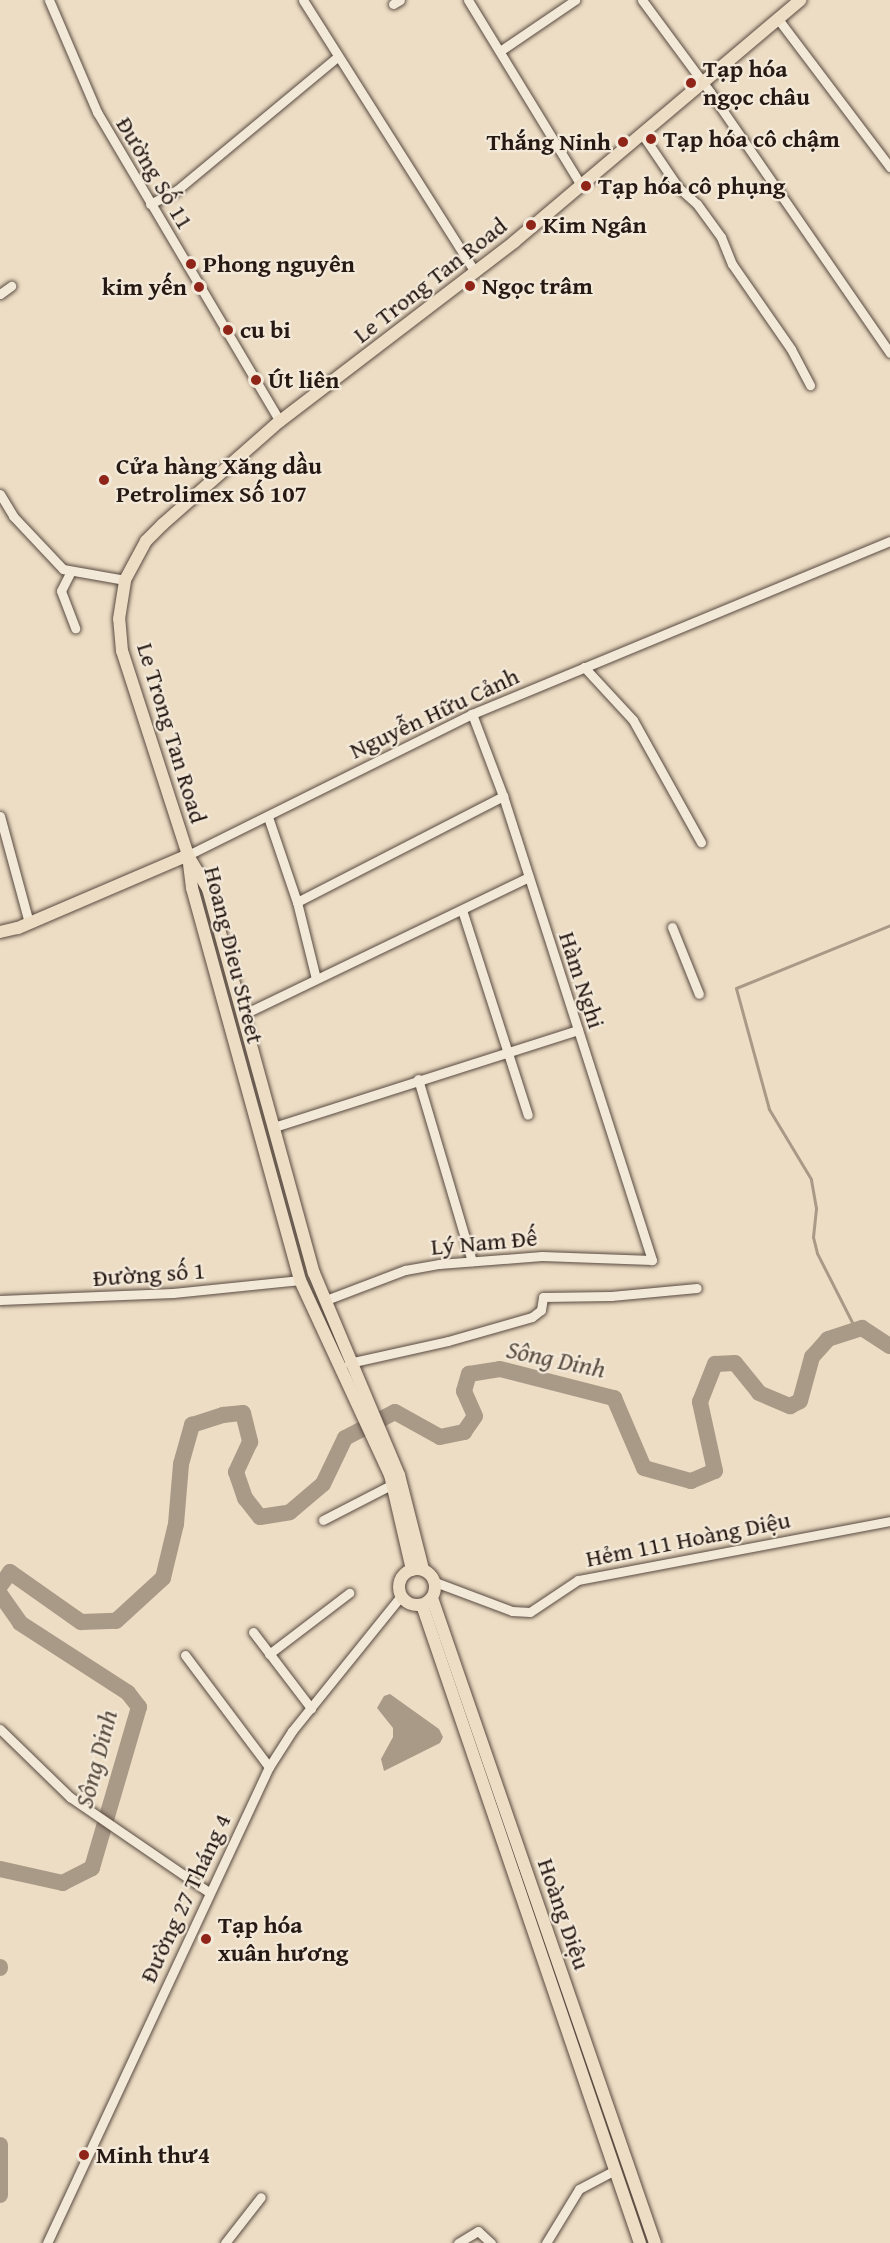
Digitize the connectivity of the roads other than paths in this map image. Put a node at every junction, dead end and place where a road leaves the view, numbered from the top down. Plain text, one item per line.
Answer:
1 (49, 0) edge
2 (303, 0) edge
3 (468, 0) edge
4 (575, 0) edge
5 (642, 0) edge
6 (800, 0) edge
7 (778, 19) junction
8 (500, 51) junction
9 (336, 58) junction
10 (701, 83) junction
11 (642, 134) junction
12 (890, 167) edge
13 (581, 185) junction
14 (150, 204) junction
15 (475, 272) junction
16 (11, 286) dead end
17 (0, 294) edge
18 (890, 353) edge
19 (810, 385) dead end
20 (280, 421) junction
21 (0, 494) edge
22 (890, 540) edge
23 (70, 571) junction
24 (125, 580) junction
25 (75, 628) dead end
26 (585, 668) junction
27 (472, 714) junction
28 (503, 796) junction
29 (0, 816) edge
30 (268, 817) junction
31 (701, 842) dead end
32 (188, 855) junction
33 (529, 877) junction
34 (297, 902) junction
35 (462, 910) junction
36 (28, 923) junction
37 (672, 927) dead end
38 (0, 932) edge
39 (316, 979) junction
40 (699, 994) dead end
41 (242, 1015) junction
42 (578, 1030) junction
43 (507, 1050) junction
44 (418, 1079) junction
45 (270, 1114) junction
46 (528, 1115) dead end
47 (255, 1118) junction
48 (274, 1127) junction
49 (652, 1260) joint
50 (472, 1261) junction
51 (300, 1280) junction
52 (697, 1288) dead end
53 (0, 1300) edge
54 (326, 1300) junction
55 (349, 1363) junction
56 (350, 1380) junction
57 (382, 1446) junction
58 (393, 1484) junction
59 (323, 1520) dead end
60 (890, 1521) edge
61 (417, 1570) junction
62 (435, 1582) junction
63 (349, 1593) dead end
64 (401, 1596) junction
65 (427, 1602) junction
66 (253, 1632) dead end
67 (269, 1654) junction
68 (184, 1655) dead end
69 (311, 1708) junction
70 (0, 1729) edge
71 (269, 1767) junction
72 (209, 1892) junction
73 (620, 2140) junction
74 (605, 2144) junction
75 (615, 2170) junction
76 (261, 2197) dead end
77 (46, 2243) edge
78 (225, 2243) edge
79 (458, 2243) edge
80 (491, 2243) edge
81 (546, 2243) edge
82 (640, 2243) edge
83 (655, 2243) edge

1 - 14 street, Đường Số 11
2 - 9 street
3 - 8 street
4 - 8 street
5 - 10 street
6 - 7 main road, Le Trong Tan Road
7 - 10 main road, Le Trong Tan Road
7 - 12 street
8 - 13 street
9 - 14 street
9 - 15 street
10 - 11 main road, Le Trong Tan Road
10 - 18 street
11 - 13 main road, Le Trong Tan Road
11 - 19 street
13 - 15 main road, Le Trong Tan Road
14 - 20 street, Đường Số 11
15 - 20 main road, Le Trong Tan Road
16 - 17 street
20 - 24 main road, Le Trong Tan Road
21 - 23 street
22 - 26 street, Nguyễn Hữu Cảnh
23 - 24 street
23 - 25 street
24 - 32 main road, Le Trong Tan Road
26 - 27 street, Nguyễn Hữu Cảnh
26 - 31 street
27 - 28 street, Hàm Nghi
27 - 30 street, Nguyễn Hữu Cảnh
28 - 33 street, Hàm Nghi
28 - 34 street
29 - 36 street
30 - 32 street, Nguyễn Hữu Cảnh
30 - 34 street
32 - 36 main road, Nguyễn Hữu Cảnh
32 - 41 main road, Hoang Dieu Street
32 - 47 main road, Hoang Dieu Street
33 - 35 street
33 - 42 street, Hàm Nghi
34 - 39 street
35 - 39 street
35 - 43 street
36 - 38 main road, Nguyễn Hữu Cảnh
37 - 40 street
39 - 41 street
41 - 45 main road, Hoang Dieu Street
42 - 43 street
42 - 49 street, Hàm Nghi
43 - 44 street
43 - 46 street
44 - 48 street
44 - 50 street
45 - 47 main road
45 - 48 main road, Hoang Dieu Street
47 - 51 main road, Hoang Dieu Street
48 - 54 main road, Hoang Dieu Street
49 - 50 street, Lý Nam Đế
50 - 54 street, Lý Nam Đế
51 - 53 street, Đường số 1
51 - 56 main road, Hoang Dieu Street
52 - 55 street
54 - 55 main road, Hoang Dieu Street
55 - 56 main road, Hoang Dieu Street
56 - 57 main road
57 - 58 main road
57 - 61 main road
58 - 59 street
58 - 61 main road
60 - 62 street, Hẻm 111 Hoàng Diệu
61 - 62 main road
61 - 64 main road
62 - 65 main road
63 - 67 street
64 - 65 main road
64 - 69 street, Đường 27 Tháng 4
65 - 73 main road, Hoàng Diệu
65 - 74 main road, Hoàng Diệu
66 - 67 street
67 - 69 street
68 - 71 street
69 - 71 street, Đường 27 Tháng 4
70 - 72 street
71 - 72 street, Đường 27 Tháng 4
72 - 77 street, Đường 27 Tháng 4
73 - 74 main road
73 - 83 main road, Hoàng Diệu
74 - 75 main road, Hoàng Diệu
75 - 81 street
75 - 82 main road, Hoàng Diệu
76 - 78 street
79 - 80 street

